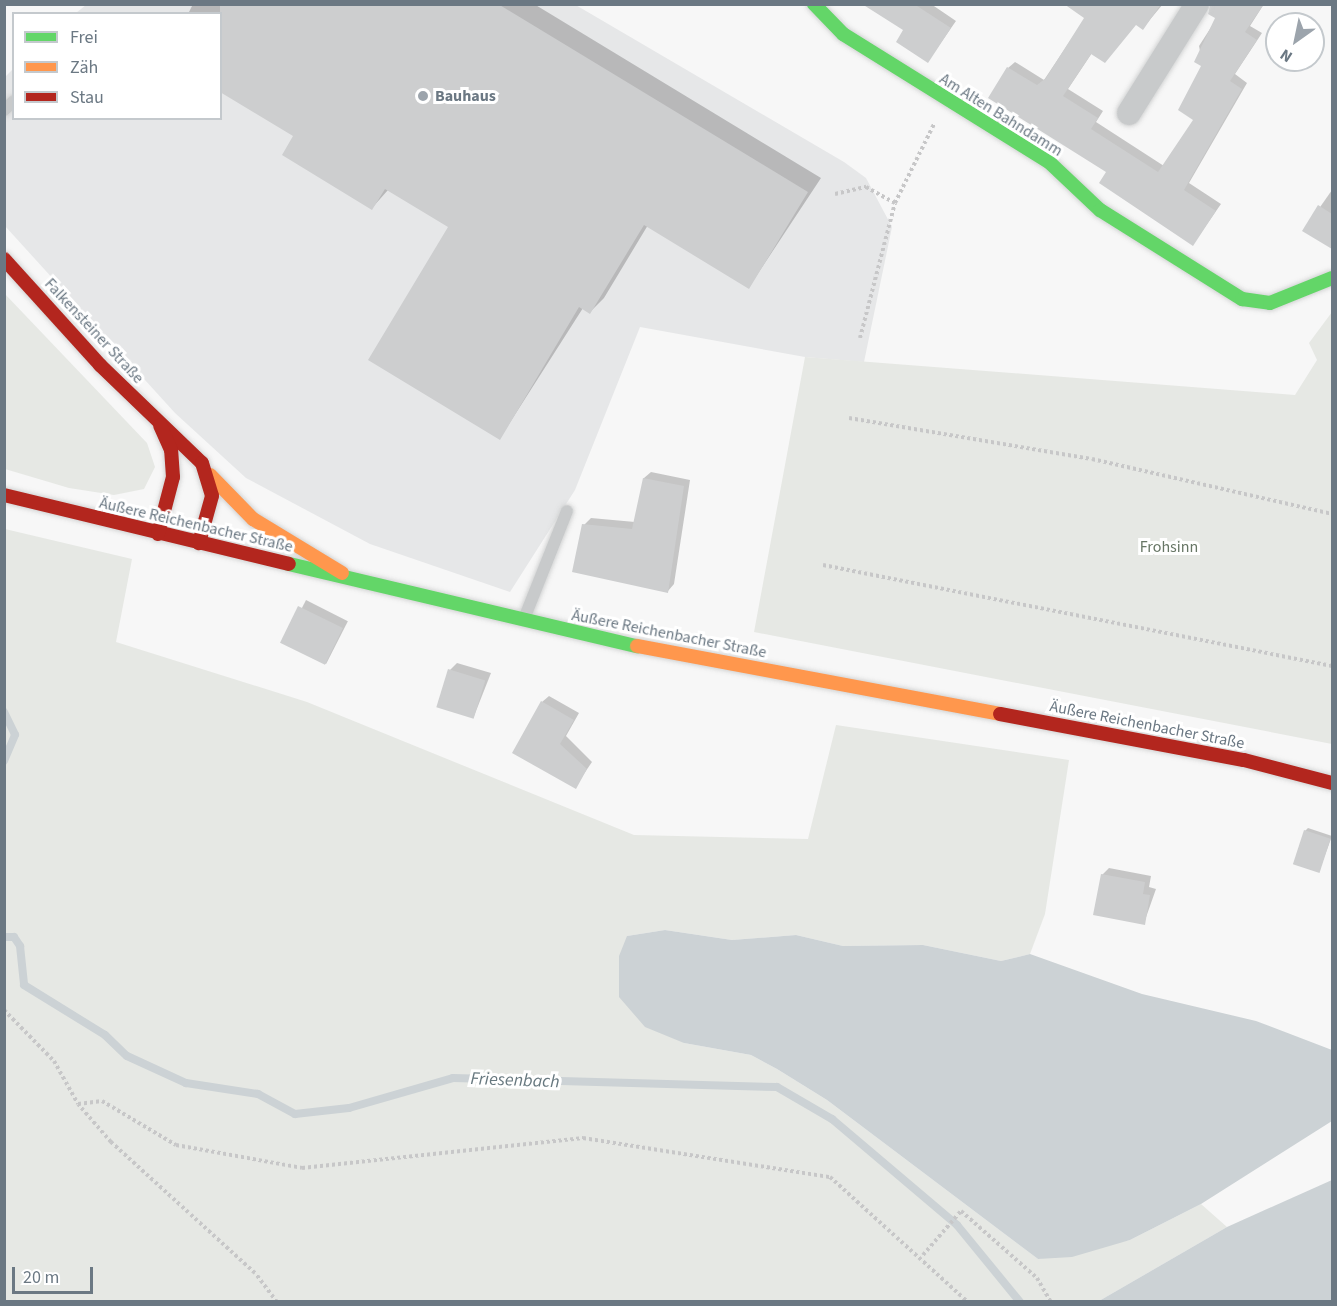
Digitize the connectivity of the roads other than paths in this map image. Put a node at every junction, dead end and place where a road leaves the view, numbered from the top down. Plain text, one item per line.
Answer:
1 (814, 4) edge
2 (1197, 4) edge
3 (1129, 114) dead end
4 (4, 259) edge
5 (1332, 278) edge
6 (160, 425) junction
7 (210, 475) junction
8 (4, 495) edge
9 (567, 512) dead end
10 (158, 534) junction
11 (199, 543) junction
12 (354, 580) junction
13 (523, 621) junction
14 (1332, 783) edge

1 - 5 main road, Am Alten Bahndamm
2 - 3 street
4 - 6 main road, Falkensteiner Straße
6 - 7 main road, Falkensteiner Straße
6 - 10 main road, Falkensteiner Straße
7 - 11 main road
7 - 12 main road, Falkensteiner Straße
8 - 10 main road, Äußere Reichenbacher Straße
9 - 13 lane
10 - 11 main road, Äußere Reichenbacher Straße
11 - 12 main road, Äußere Reichenbacher Straße
12 - 13 main road, Äußere Reichenbacher Straße
13 - 14 main road, Äußere Reichenbacher Straße

